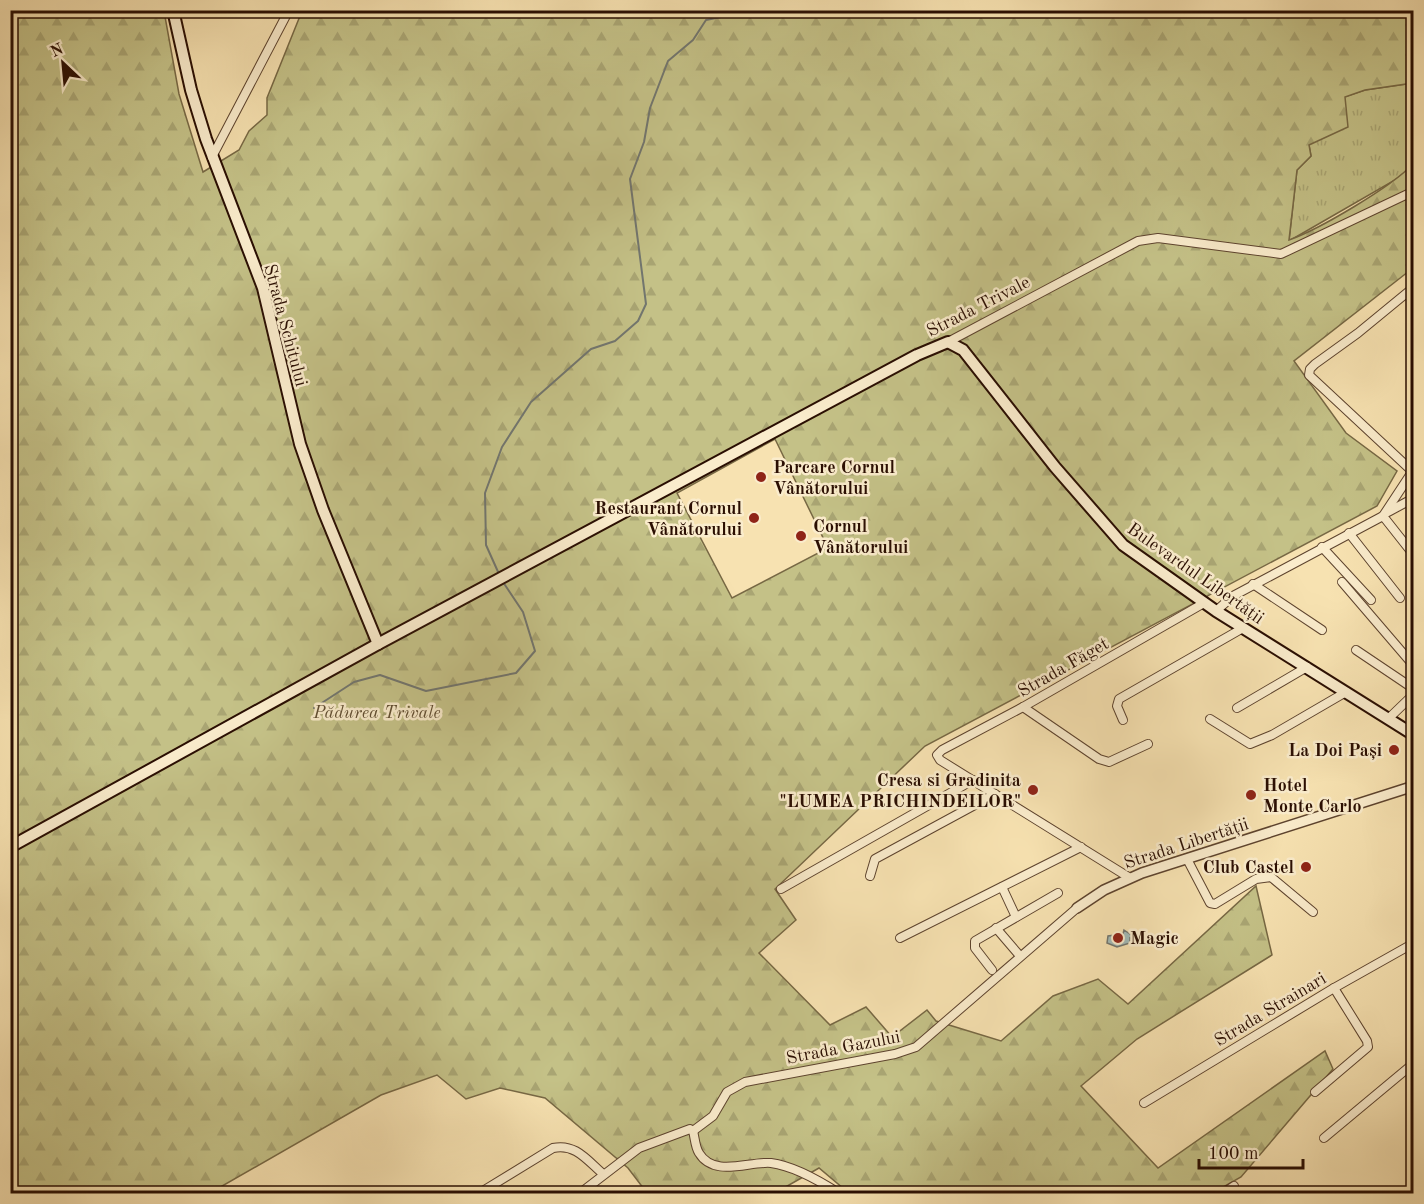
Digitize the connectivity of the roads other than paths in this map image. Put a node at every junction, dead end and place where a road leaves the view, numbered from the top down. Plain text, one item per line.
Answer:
1 (289, 10) edge
2 (174, 11) edge
3 (212, 157) junction
4 (1413, 191) edge
5 (1413, 287) edge
6 (948, 342) junction
7 (1413, 470) edge
8 (1413, 498) edge
9 (1385, 514) junction
10 (1349, 533) junction
11 (1322, 547) junction
12 (1413, 554) edge
13 (1342, 582) dead end
14 (1254, 584) junction
15 (1400, 598) dead end
16 (1371, 600) dead end
17 (1204, 603) junction
18 (1216, 611) junction
19 (1243, 628) junction
20 (1322, 630) dead end
21 (378, 644) junction
22 (1356, 650) dead end
23 (1413, 666) edge
24 (1307, 667) junction
25 (1413, 691) edge
26 (1346, 692) junction
27 (1023, 707) junction
28 (1237, 708) dead end
29 (1210, 719) dead end
30 (1123, 720) dead end
31 (1388, 720) junction
32 (1413, 735) edge
33 (1148, 744) dead end
34 (972, 780) junction
35 (1413, 786) edge
36 (995, 794) junction
37 (10, 847) edge
38 (1081, 847) junction
39 (1187, 859) junction
40 (870, 876) dead end
41 (1130, 878) junction
42 (1002, 887) junction
43 (781, 889) dead end
44 (1058, 893) dead end
45 (1077, 908) joint
46 (1313, 912) dead end
47 (1016, 917) junction
48 (996, 928) junction
49 (900, 938) dead end
50 (1413, 943) edge
51 (1020, 956) junction
52 (992, 970) dead end
53 (1334, 988) junction
54 (1413, 1063) edge
55 (1315, 1092) dead end
56 (1144, 1103) dead end
57 (693, 1131) junction
58 (1324, 1138) dead end
59 (603, 1174) junction
60 (1234, 1186) dead end
61 (478, 1194) edge
62 (579, 1194) edge
63 (840, 1194) edge
64 (1222, 1194) edge

1 - 3 street
2 - 3 main road, Strada Schitului
3 - 21 main road, Strada Schitului
4 - 6 street, Strada Trivale
5 - 7 street
6 - 17 main road, Bulevardul Libertății
6 - 21 main road, Strada Trivale
7 - 9 street
8 - 9 street
9 - 10 street
9 - 12 street
10 - 11 street
10 - 15 street
11 - 14 street
11 - 16 street
13 - 23 street
14 - 18 street
14 - 20 street
17 - 18 main road, Bulevardul Libertății
17 - 27 street, Strada Făget
18 - 19 main road, Bulevardul Libertății
19 - 24 main road, Bulevardul Libertății
19 - 30 street
21 - 37 main road, Strada Trivale
22 - 25 street
24 - 26 main road, Bulevardul Libertății
24 - 28 street
25 - 31 street
26 - 29 street
26 - 31 main road, Bulevardul Libertății
27 - 33 street
27 - 34 street, Strada Făget
31 - 32 main road, Bulevardul Libertății
34 - 36 street
34 - 43 street
35 - 39 street, Strada Libertății
36 - 38 street
36 - 40 street
38 - 41 street
38 - 42 street
39 - 41 street, Strada Libertății
39 - 46 street
41 - 45 street, Strada Libertății
42 - 47 street
42 - 49 street
44 - 47 street
45 - 51 street, Strada Gazului
47 - 48 street
48 - 51 street
48 - 52 street
50 - 53 street, Strada Strainari
51 - 57 street, Strada Gazului
53 - 55 street
53 - 56 street, Strada Strainari
54 - 58 street
57 - 59 street
57 - 63 street
59 - 61 street
59 - 62 street
60 - 64 street

